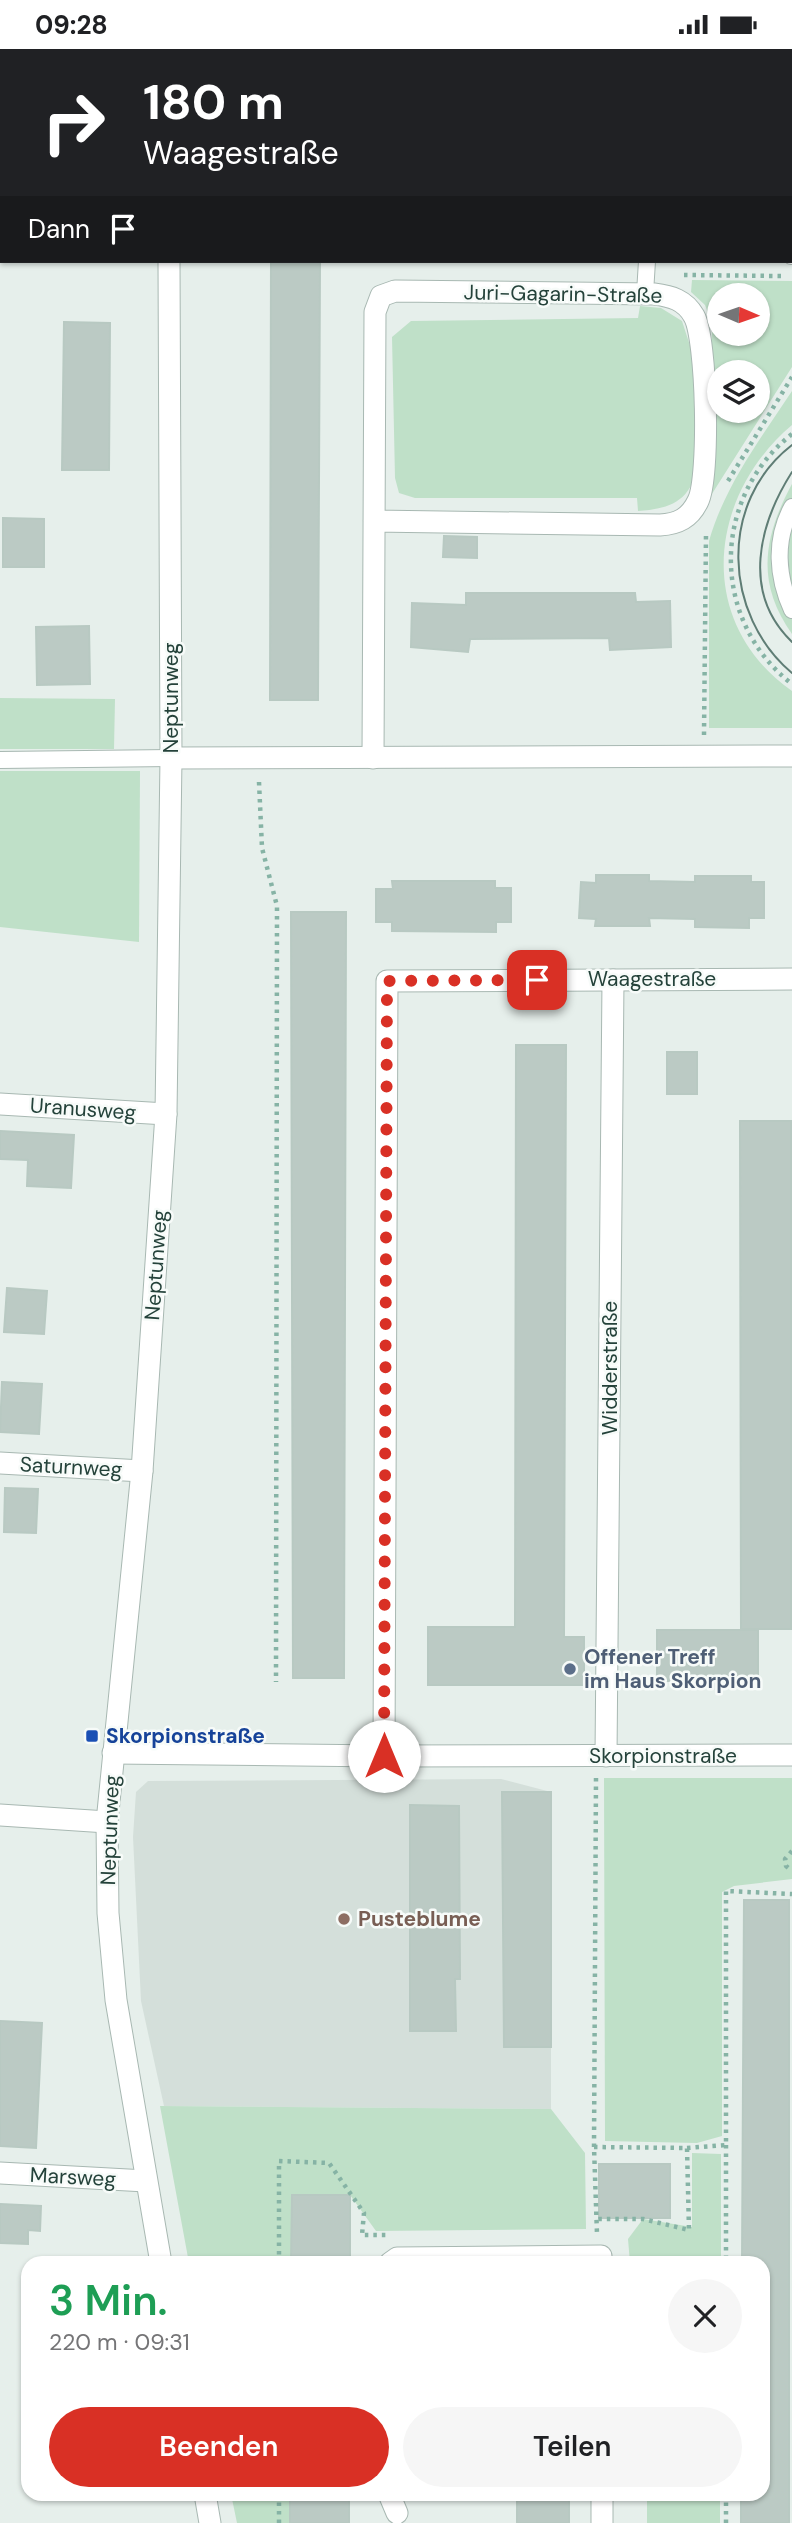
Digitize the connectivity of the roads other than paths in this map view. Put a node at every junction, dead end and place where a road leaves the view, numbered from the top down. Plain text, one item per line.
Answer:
1 (169, 263) edge
2 (646, 276) edge
3 (792, 507) edge
4 (374, 521) junction
5 (792, 610) edge
6 (792, 755) edge
7 (171, 758) junction
8 (373, 758) junction
9 (0, 760) edge
10 (613, 979) junction
11 (792, 979) edge
12 (0, 1104) edge
13 (166, 1114) junction
14 (0, 1463) edge
15 (142, 1471) junction
16 (113, 1752) junction
17 (792, 1755) edge
18 (384, 1756) junction
19 (606, 1756) junction
20 (0, 1815) edge
21 (107, 1822) junction
22 (0, 2173) edge
23 (146, 2181) junction
24 (600, 2251) edge
25 (160, 2256) edge
26 (455, 2256) edge
27 (206, 2501) edge
28 (602, 2501) edge
29 (210, 2523) edge
30 (602, 2523) edge

1 - 7 street, Neptunweg
2 - 4 street, Juri-Gagarin-Straße
2 - 4 street, Juri-Gagarin-Straße
3 - 5 lane
4 - 8 street, Juri-Gagarin-Straße
6 - 8 street
7 - 8 street
7 - 9 lane
7 - 13 street, Neptunweg
10 - 11 street, Waagestraße
10 - 18 street, Waagestraße
10 - 19 street, Widderstraße
12 - 13 street, Uranusweg
13 - 15 street, Neptunweg
14 - 15 street, Saturnweg
15 - 16 street, Neptunweg
16 - 18 street, Skorpionstraße
16 - 21 street, Neptunweg
17 - 19 street, Skorpionstraße
18 - 19 street, Skorpionstraße
20 - 21 street
21 - 23 street, Neptunweg
22 - 23 street, Marsweg
23 - 25 street, Neptunweg
24 - 26 street
27 - 29 street
28 - 30 street

